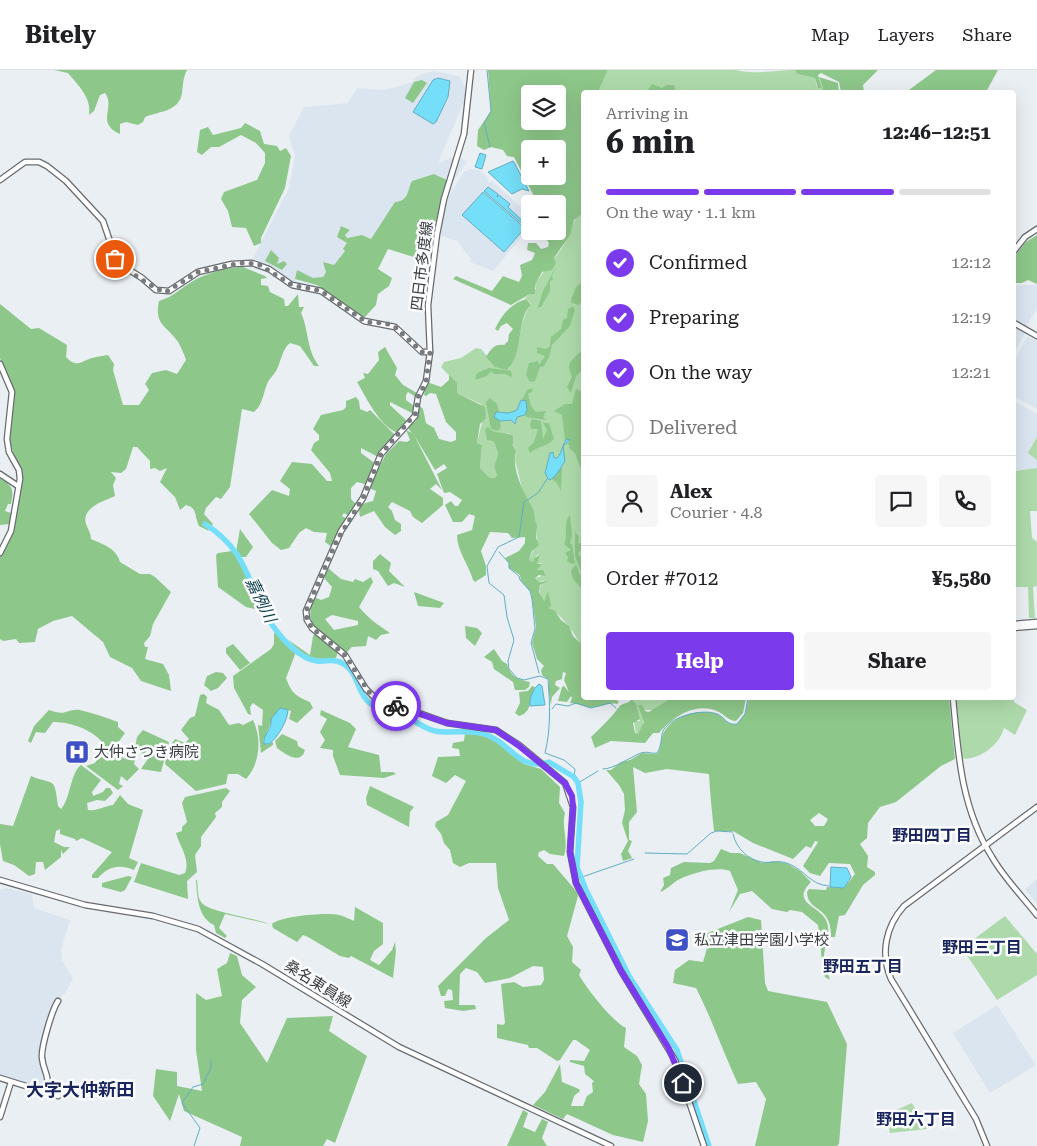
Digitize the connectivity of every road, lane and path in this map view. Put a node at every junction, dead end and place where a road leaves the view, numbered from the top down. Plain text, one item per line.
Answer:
1 (471, 70) edge
2 (0, 180) edge
3 (1037, 229) edge
4 (1016, 248) edge
5 (1016, 325) edge
6 (1037, 336) edge
7 (430, 352) junction
8 (0, 364) edge
9 (0, 474) edge
10 (18, 486) junction
11 (0, 553) edge
12 (1037, 622) edge
13 (1016, 624) edge
14 (1037, 626) edge
15 (1016, 628) edge
16 (953, 700) edge
17 (1037, 807) edge
18 (985, 845) junction
19 (0, 880) edge
20 (1037, 915) edge
21 (58, 1001) dead end
22 (0, 1078) edge
23 (11, 1082) junction
24 (45, 1092) junction
25 (58, 1096) dead end
26 (0, 1117) edge
27 (611, 1146) edge
28 (704, 1146) edge
29 (987, 1146) edge

1 - 7 main road, 四日市多度線
2 - 7 main road
3 - 4 main road
5 - 6 main road
7 - 28 main road, 四日市多度線
8 - 10 main road
9 - 10 main road
10 - 11 main road
12 - 13 main road
14 - 15 main road
16 - 18 main road
17 - 18 main road
18 - 20 main road
18 - 29 main road
19 - 27 main road, 桑名東員線
21 - 24 main road
22 - 23 main road
23 - 24 main road
23 - 26 main road
24 - 25 main road

